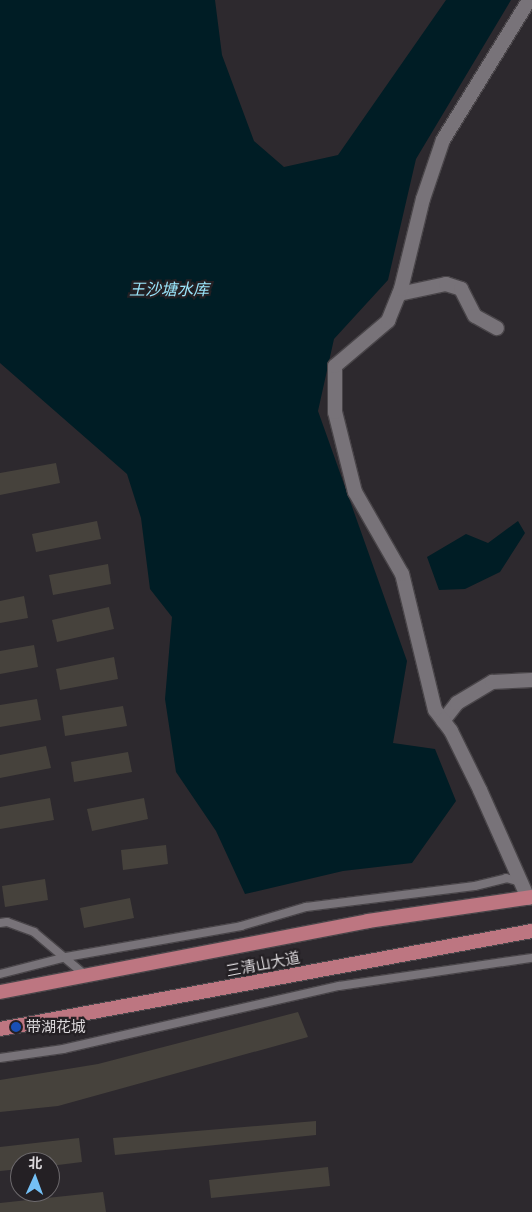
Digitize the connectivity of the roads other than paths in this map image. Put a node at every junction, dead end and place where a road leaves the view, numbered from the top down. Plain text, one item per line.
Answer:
1 (529, 0) edge
2 (399, 294) junction
3 (496, 328) dead end
4 (532, 680) edge
5 (443, 721) junction
6 (522, 882) junction
7 (530, 897) edge
8 (0, 923) edge
9 (532, 931) edge
10 (66, 957) junction
11 (532, 958) edge
12 (0, 974) edge
13 (85, 975) junction
14 (0, 992) edge
15 (0, 1029) edge
16 (0, 1058) edge

1 - 2 street
2 - 3 street
2 - 5 street
4 - 5 street
5 - 6 street
6 - 7 street
6 - 10 lane
7 - 13 highway, 三清山大道
8 - 10 lane
9 - 15 highway, 三清山大道
10 - 12 lane
10 - 13 lane
11 - 16 lane
13 - 14 highway, 三清山大道

